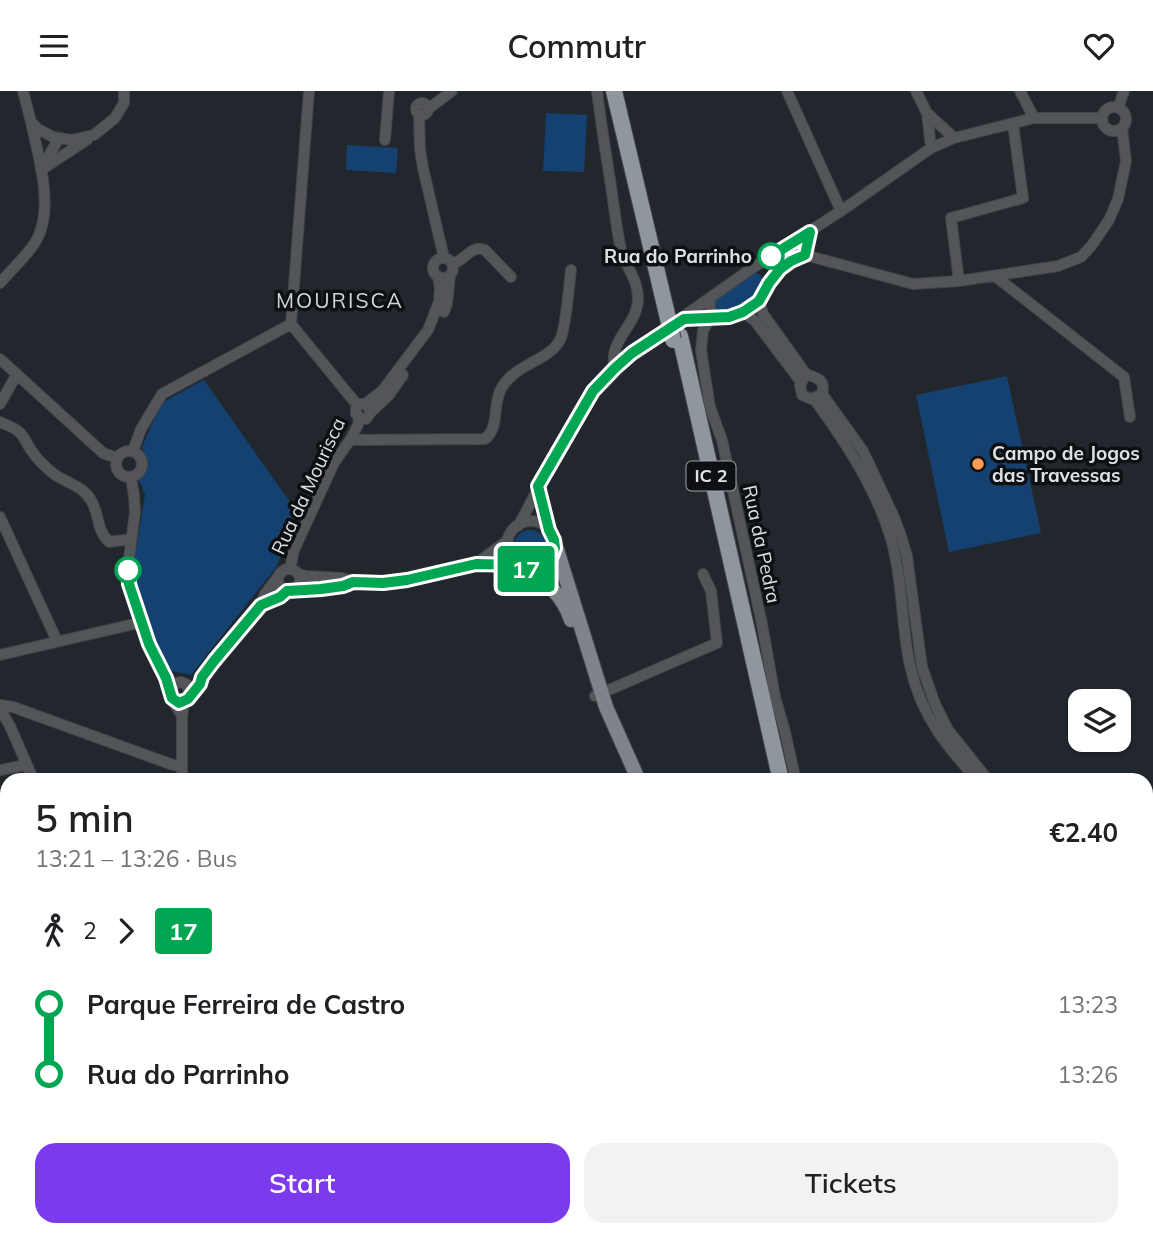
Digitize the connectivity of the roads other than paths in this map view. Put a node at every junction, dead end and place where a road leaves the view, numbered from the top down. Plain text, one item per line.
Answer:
1 (23, 91) edge
2 (124, 91) edge
3 (309, 91) edge
4 (389, 91) edge
5 (452, 91) edge
6 (597, 91) edge
7 (614, 91) edge
8 (621, 91) edge
9 (787, 91) edge
10 (916, 91) edge
11 (1020, 91) edge
12 (1124, 91) edge
13 (422, 104) edge
14 (1118, 108) junction
15 (926, 113) junction
16 (1034, 118) junction
17 (1101, 118) junction
18 (31, 122) junction
19 (1013, 124) junction
20 (1122, 128) junction
21 (94, 135) junction
22 (60, 138) junction
23 (954, 138) junction
24 (385, 140) dead end
25 (931, 148) junction
26 (41, 170) junction
27 (841, 211) junction
28 (810, 232) junction
29 (805, 255) junction
30 (446, 268) junction
31 (751, 269) junction
32 (570, 270) dead end
33 (995, 276) junction
34 (511, 277) dead end
35 (959, 281) junction
36 (0, 283) edge
37 (769, 283) junction
38 (710, 297) junction
39 (759, 301) junction
40 (743, 312) junction
41 (674, 313) junction
42 (714, 317) junction
43 (290, 324) junction
44 (676, 338) junction
45 (2, 366) edge
46 (615, 368) junction
47 (17, 374) junction
48 (805, 379) junction
49 (818, 396) junction
50 (0, 404) edge
51 (365, 408) junction
52 (1130, 417) dead end
53 (0, 422) edge
54 (358, 422) junction
55 (370, 439) junction
56 (350, 440) junction
57 (133, 451) junction
58 (117, 458) junction
59 (131, 477) junction
60 (538, 486) junction
61 (0, 517) edge
62 (517, 526) junction
63 (552, 535) junction
64 (131, 539) junction
65 (508, 540) junction
66 (476, 564) junction
67 (521, 567) junction
68 (294, 571) junction
69 (703, 574) dead end
70 (278, 577) junction
71 (353, 582) junction
72 (291, 591) junction
73 (261, 605) junction
74 (143, 622) junction
75 (57, 641) junction
76 (0, 655) edge
77 (181, 693) junction
78 (599, 695) junction
79 (0, 707) edge
80 (0, 715) edge
81 (21, 766) junction
82 (182, 767) junction
83 (0, 770) edge
84 (24, 773) edge
85 (31, 773) edge
86 (182, 773) edge
87 (628, 773) edge
88 (635, 773) edge
89 (772, 773) edge
90 (779, 773) edge
91 (794, 773) edge
92 (971, 773) edge
93 (983, 773) edge

1 - 18 street
2 - 21 street
3 - 43 street
4 - 24 street
5 - 13 street
6 - 46 street
7 - 41 highway, IC 2
8 - 41 highway, IC 2
9 - 27 street
10 - 15 street
11 - 16 street
12 - 14 street
13 - 30 street, Rua da Mourisca
14 - 17 street
14 - 20 street
15 - 23 street
15 - 25 street
16 - 17 street
16 - 19 street
17 - 20 street
18 - 22 street
18 - 26 street
19 - 23 street
19 - 35 street
20 - 33 street
21 - 22 street
21 - 26 street
22 - 26 street
23 - 25 street
25 - 27 street
26 - 36 street
27 - 28 street
28 - 29 street
28 - 31 street
29 - 35 street
29 - 37 street
30 - 34 street
30 - 51 street, Rua da Mourisca
31 - 37 street
31 - 38 street
32 - 55 street
33 - 35 street
33 - 52 street
37 - 39 street
38 - 41 street
38 - 42 street
39 - 40 street
39 - 48 street
40 - 42 street
40 - 48 street
41 - 42 street
41 - 44 highway, IC 2
41 - 46 street
42 - 91 street, Rua da Pedra
43 - 51 street
43 - 57 street
44 - 89 highway, IC 2
44 - 90 highway, IC 2
45 - 47 street
46 - 60 street
47 - 50 street
47 - 58 street
48 - 49 street
48 - 49 street
49 - 92 street
49 - 93 street
51 - 54 street, Rua da Mourisca
53 - 64 street
54 - 55 street
54 - 56 street, Rua da Mourisca
55 - 56 street
56 - 68 street, Rua da Mourisca
57 - 58 street
57 - 59 street
58 - 59 street
59 - 64 street
60 - 62 street
60 - 63 street
61 - 75 street
62 - 63 street
62 - 65 street
63 - 67 street
63 - 78 main road
64 - 74 street
65 - 66 street
65 - 67 street
66 - 67 street
66 - 71 street
67 - 78 main road
68 - 70 street
68 - 71 street
68 - 72 street
69 - 78 street
70 - 72 street
70 - 73 street
71 - 72 street
72 - 73 street
73 - 77 street
74 - 75 street
74 - 77 street
75 - 76 street
77 - 82 street
78 - 87 main road
78 - 88 main road
79 - 82 street
79 - 85 street
80 - 81 street
81 - 83 street
81 - 84 street
82 - 86 street

